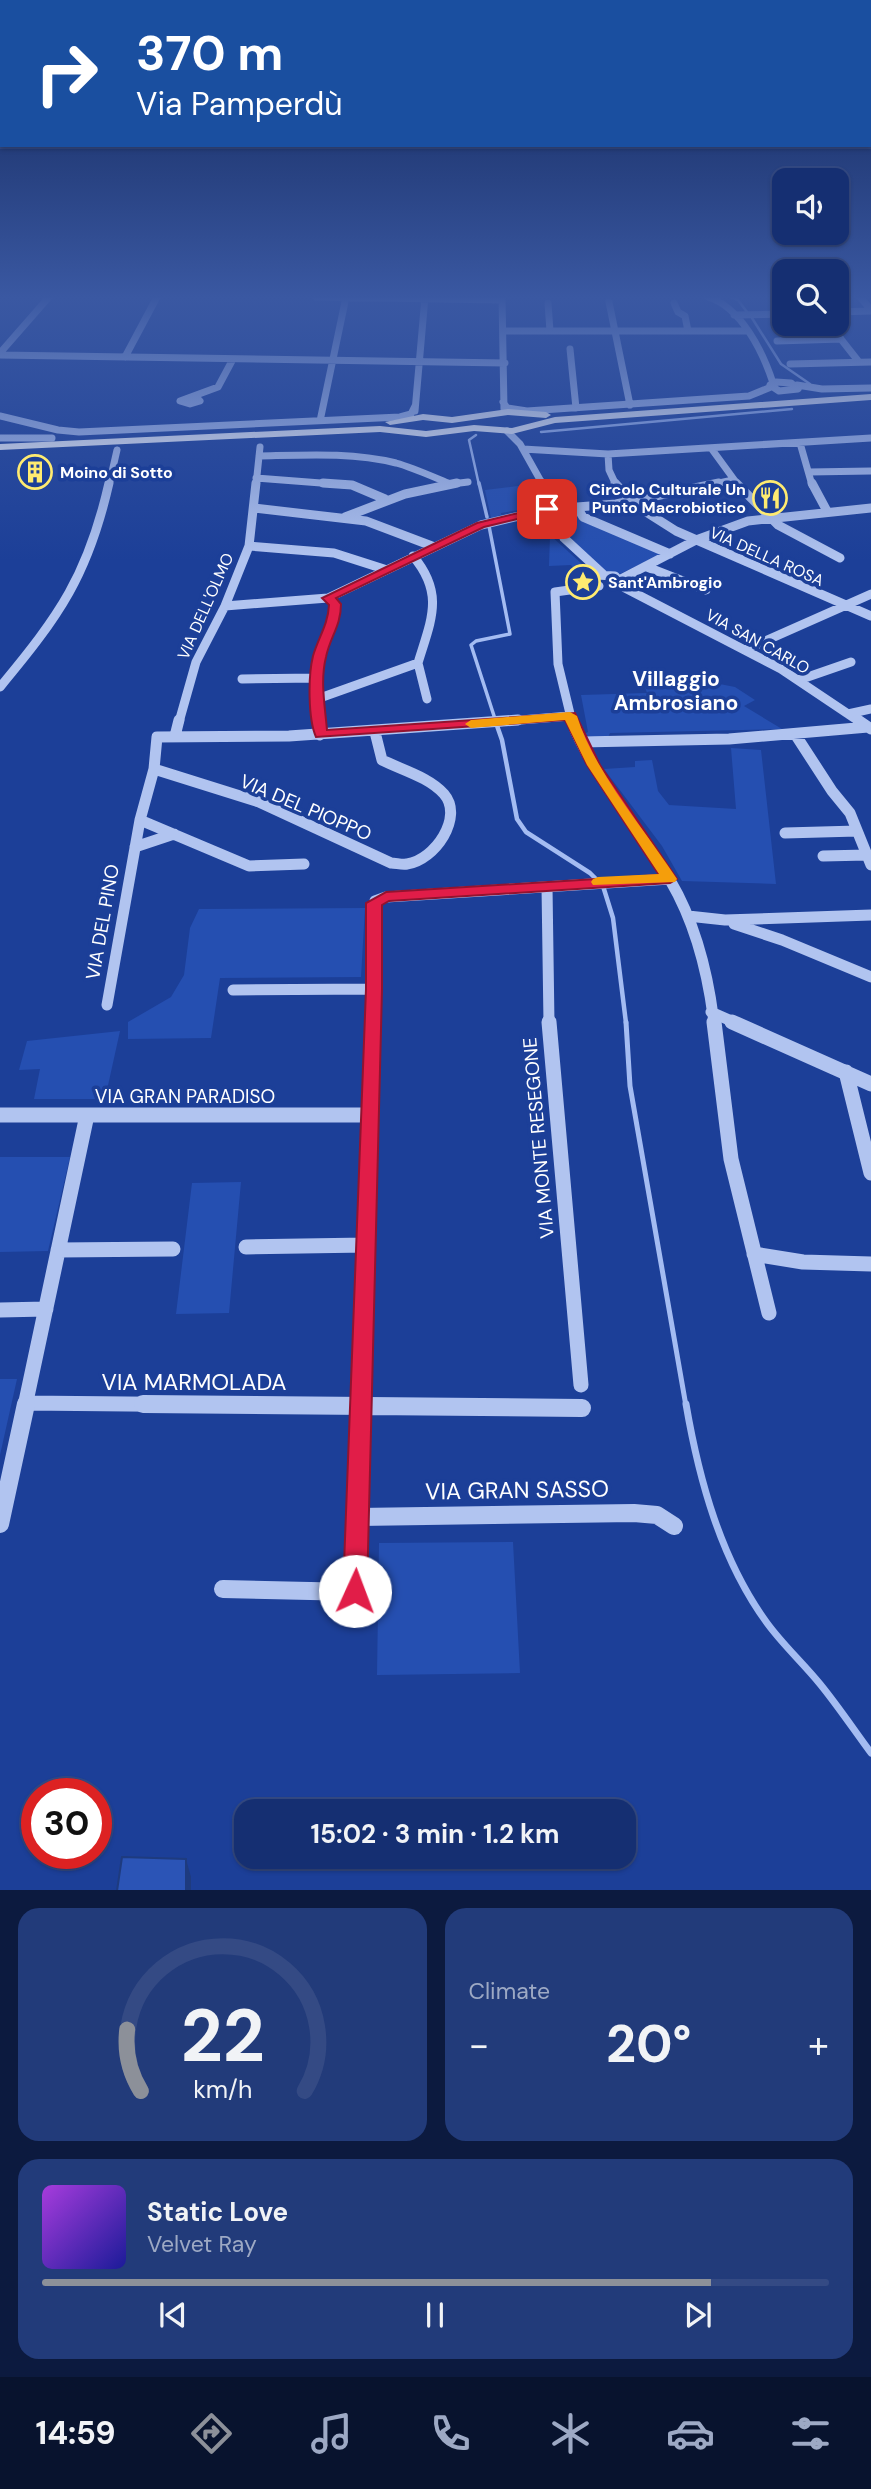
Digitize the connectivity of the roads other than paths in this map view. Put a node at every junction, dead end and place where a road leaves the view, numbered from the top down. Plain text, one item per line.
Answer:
1 (219, 385) edge
2 (328, 385) edge
3 (418, 385) edge
4 (504, 385) edge
5 (574, 385) edge
6 (626, 385) edge
7 (772, 385) edge
8 (801, 385) edge
9 (871, 392) edge
10 (503, 402) junction
11 (630, 405) junction
12 (415, 406) junction
13 (576, 408) junction
14 (514, 413) junction
15 (1, 416) edge
16 (320, 421) junction
17 (410, 424) junction
18 (185, 427) junction
19 (525, 428) junction
20 (507, 431) junction
21 (871, 438) edge
22 (0, 440) edge
23 (134, 440) junction
24 (91, 442) junction
25 (800, 443) junction
26 (0, 446) edge
27 (522, 447) junction
28 (711, 448) junction
29 (117, 450) junction
30 (608, 454) junction
31 (871, 471) edge
32 (808, 472) junction
33 (256, 478) junction
34 (733, 480) junction
35 (468, 482) dead end
36 (448, 483) junction
37 (386, 499) junction
38 (631, 501) junction
39 (254, 508) junction
40 (553, 508) junction
41 (871, 508) edge
42 (827, 511) junction
43 (345, 517) junction
44 (770, 517) junction
45 (696, 540) junction
46 (249, 545) junction
47 (432, 546) junction
48 (670, 554) junction
49 (413, 555) junction
50 (840, 558) dead end
51 (647, 567) junction
52 (384, 569) junction
53 (596, 579) junction
54 (618, 583) junction
55 (706, 590) dead end
56 (871, 594) edge
57 (328, 598) junction
58 (225, 606) junction
59 (846, 606) junction
60 (871, 616) edge
61 (746, 650) junction
62 (850, 662) dead end
63 (418, 663) junction
64 (316, 678) junction
65 (242, 679) dead end
66 (799, 680) junction
67 (0, 687) edge
68 (317, 699) junction
69 (427, 699) dead end
70 (871, 709) edge
71 (848, 714) junction
72 (570, 716) junction
73 (869, 728) edge
74 (375, 732) junction
75 (795, 734) junction
76 (320, 735) junction
77 (175, 736) junction
78 (157, 737) joint
79 (581, 742) junction
80 (154, 769) junction
81 (140, 820) junction
82 (857, 831) junction
83 (785, 833) dead end
84 (174, 834) junction
85 (135, 847) junction
86 (823, 856) dead end
87 (869, 860) edge
88 (304, 864) dead end
89 (670, 879) junction
90 (547, 887) junction
91 (378, 899) joint
92 (871, 915) edge
93 (688, 916) junction
94 (782, 919) junction
95 (725, 920) junction
96 (782, 940) junction
97 (871, 977) edge
98 (374, 989) junction
99 (233, 990) dead end
100 (107, 1005) dead end
101 (711, 1012) junction
102 (846, 1072) junction
103 (871, 1084) edge
104 (0, 1115) edge
105 (87, 1115) junction
106 (370, 1115) junction
107 (871, 1173) edge
108 (366, 1245) junction
109 (246, 1247) dead end
110 (173, 1249) dead end
111 (58, 1250) junction
112 (754, 1254) junction
113 (871, 1264) edge
114 (46, 1309) junction
115 (0, 1310) edge
116 (769, 1312) dead end
117 (581, 1385) dead end
118 (26, 1404) junction
119 (362, 1406) junction
120 (582, 1408) dead end
121 (358, 1517) junction
122 (0, 1524) edge
123 (674, 1526) dead end
124 (223, 1589) dead end

1 - 18 street
2 - 16 street
3 - 12 street
4 - 10 street
5 - 13 street
6 - 11 street
7 - 11 street
8 - 9 street
9 - 14 main road
9 - 19 main road
10 - 13 street
10 - 14 street
11 - 13 street
12 - 16 street
12 - 17 street
14 - 17 main road
14 - 19 main road
15 - 18 street
16 - 18 street
17 - 20 main road
17 - 22 main road
17 - 23 main road
19 - 20 main road
19 - 27 street
20 - 27 street
21 - 25 street
23 - 24 main road
23 - 29 street
24 - 26 main road
24 - 29 street
25 - 28 street
25 - 32 street
27 - 30 street
27 - 40 street
28 - 30 street
28 - 34 street
29 - 67 street
30 - 38 street, VIA DELLA ROSA
31 - 32 street
32 - 42 street
33 - 36 street, VIA DELL'OLMO
33 - 37 street
33 - 39 street, VIA DELL'OLMO
34 - 38 street
34 - 44 street
35 - 36 street
36 - 37 street
37 - 43 street
38 - 45 street, VIA DELLA ROSA
38 - 48 street
39 - 43 street
39 - 46 street, VIA DELL'OLMO
40 - 47 street
40 - 53 street
41 - 42 street
42 - 44 street
43 - 47 street
44 - 45 street
44 - 50 street
45 - 48 street
45 - 59 street, VIA DELLA ROSA
46 - 52 street
46 - 58 street, VIA DELL'OLMO
47 - 49 street
48 - 51 street
49 - 52 street
49 - 63 street
51 - 54 street
51 - 55 street
52 - 57 street
53 - 54 street
53 - 72 street
54 - 61 street, VIA SAN CARLO
56 - 59 street
57 - 58 street
57 - 64 street
58 - 77 street, VIA DELL'OLMO
59 - 60 street, VIA DELLA ROSA
59 - 61 street
61 - 66 street, VIA SAN CARLO
62 - 66 street
63 - 68 street
63 - 69 street
64 - 65 street
64 - 68 street
66 - 71 street, VIA SAN CARLO
68 - 76 street
70 - 71 street
71 - 73 street, VIA SAN CARLO
72 - 74 street
72 - 79 street
73 - 75 street
74 - 76 street
74 - 80 street, VIA DEL PIOPPO
75 - 79 street
75 - 82 street
76 - 77 street
77 - 78 street
78 - 80 street
79 - 89 street
80 - 81 street
81 - 84 street
81 - 85 street
82 - 83 street
82 - 87 street
84 - 85 street
84 - 88 street
85 - 100 street, VIA DEL PINO
86 - 87 street
89 - 90 street
89 - 93 street
90 - 91 street
90 - 117 street, VIA MONTE RESEGONE
91 - 98 street
92 - 94 street
93 - 95 street
93 - 101 street
94 - 95 street
94 - 96 street
95 - 96 street
96 - 97 street
98 - 99 street
98 - 106 street
101 - 102 street
101 - 112 street
102 - 103 street
102 - 107 street
104 - 105 street, VIA GRAN PARADISO
105 - 106 street, VIA GRAN PARADISO
105 - 111 street
106 - 108 street
108 - 109 street
108 - 119 street
110 - 111 street
111 - 114 street
112 - 113 street
112 - 116 street
114 - 115 street
114 - 118 street
118 - 119 street, VIA MARMOLADA
118 - 122 street
119 - 120 street
119 - 121 street
121 - 123 street, VIA GRAN SASSO
121 - 124 street

